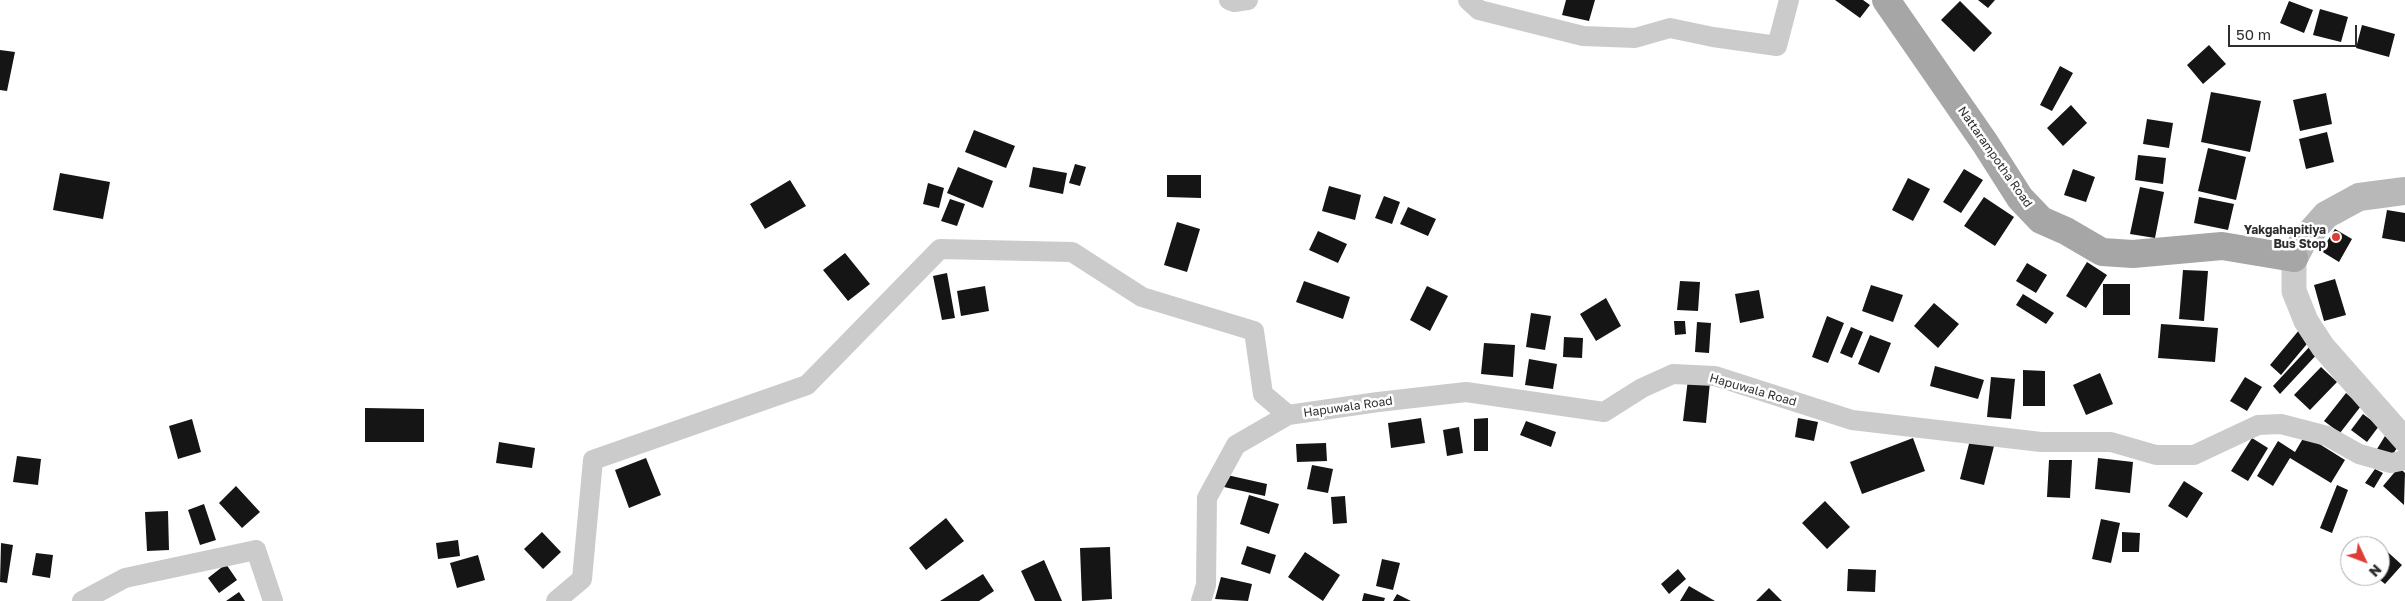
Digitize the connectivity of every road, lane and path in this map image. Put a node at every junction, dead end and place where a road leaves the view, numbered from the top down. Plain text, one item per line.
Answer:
1 (1229, 0) edge
2 (1248, 0) edge
3 (1468, 0) edge
4 (1789, 0) edge
5 (1886, 0) edge
6 (2405, 191) edge
7 (2294, 258) junction
8 (1288, 415) junction
9 (2405, 440) edge
10 (2405, 460) edge
11 (82, 601) edge
12 (273, 601) edge
13 (556, 601) edge
14 (1201, 601) edge

1 - 2 street
3 - 4 street
5 - 7 main road, Nattarampotha Road
6 - 7 main road
7 - 9 street
8 - 10 street, Hapuwala Road
8 - 13 street
8 - 14 street, Hapuwala Road
11 - 12 street

